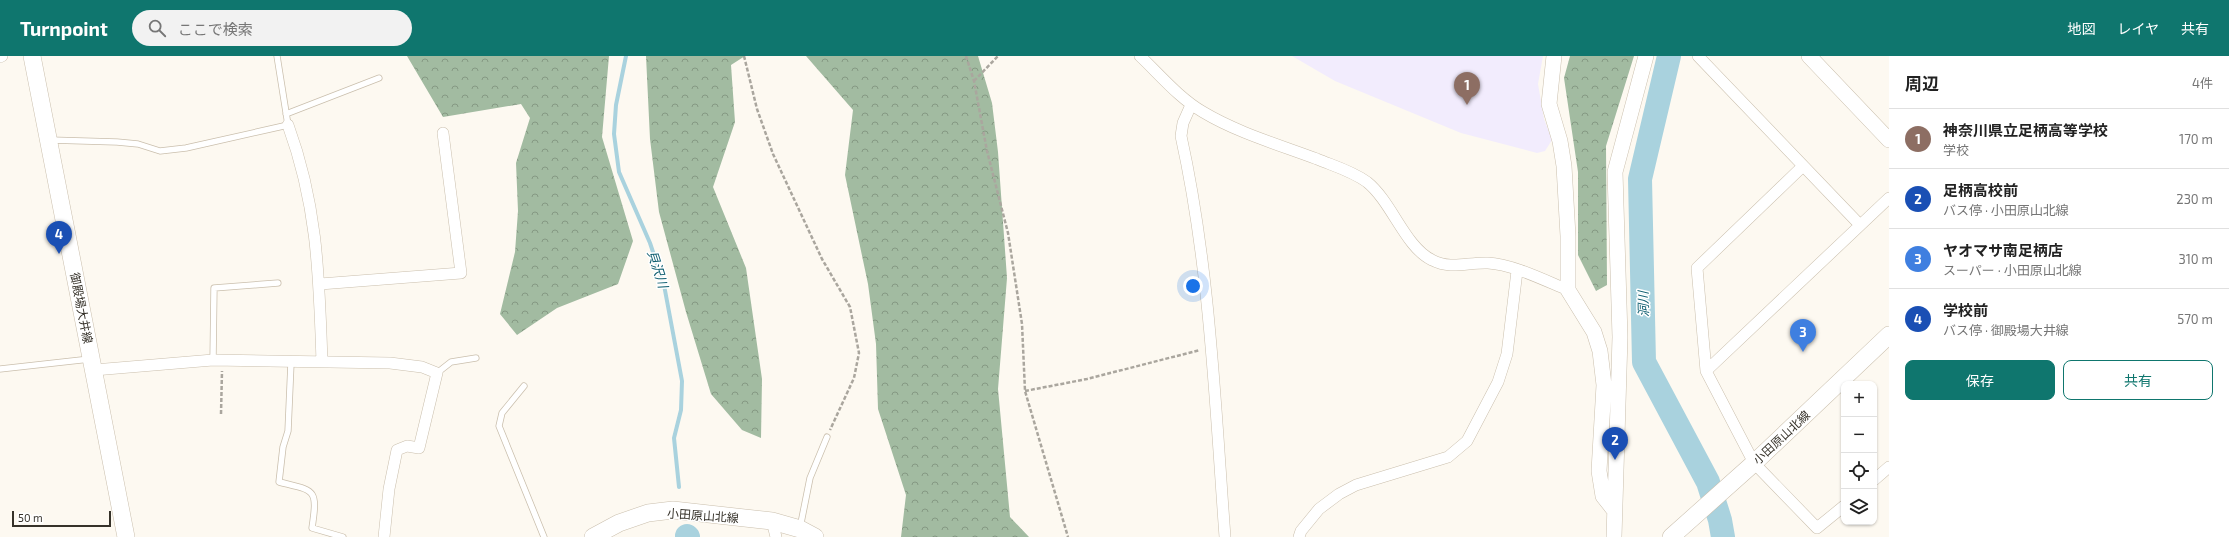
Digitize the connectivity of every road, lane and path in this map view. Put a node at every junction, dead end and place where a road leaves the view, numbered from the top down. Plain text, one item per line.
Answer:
1 (32, 56) edge
2 (277, 56) edge
3 (744, 56) edge
4 (966, 56) edge
5 (998, 56) edge
6 (1140, 56) edge
7 (1554, 56) edge
8 (1646, 56) edge
9 (1698, 56) edge
10 (1809, 56) edge
11 (379, 78) dead end
12 (974, 81) junction
13 (1191, 104) junction
14 (286, 114) junction
15 (288, 125) junction
16 (443, 133) dead end
17 (50, 140) junction
18 (1889, 140) edge
19 (1803, 166) junction
20 (1889, 198) edge
21 (1860, 225) junction
22 (1517, 271) junction
23 (278, 283) dead end
24 (320, 284) junction
25 (1568, 290) junction
26 (1889, 335) edge
27 (1210, 347) junction
28 (476, 358) dead end
29 (217, 361) junction
30 (322, 362) junction
31 (291, 363) junction
32 (93, 364) junction
33 (0, 369) edge
34 (1706, 371) junction
35 (437, 373) junction
36 (524, 386) dead end
37 (1025, 391) junction
38 (221, 414) dead end
39 (827, 437) joint
40 (1752, 465) junction
41 (1889, 467) edge
42 (1877, 477) edge
43 (1841, 508) edge
44 (1614, 510) junction
45 (774, 529) edge
46 (800, 529) junction
47 (1674, 535) edge
48 (126, 537) edge
49 (343, 537) edge
50 (384, 537) edge
51 (544, 537) edge
52 (593, 537) edge
53 (815, 537) edge
54 (1068, 537) edge
55 (1225, 537) edge
56 (1299, 537) edge
57 (1614, 537) edge

1 - 17 main road, 御殿場大井線
2 - 14 lane
3 - 39 path
4 - 12 path
5 - 12 path
6 - 13 street
7 - 25 street
8 - 44 street
9 - 19 street
10 - 18 street
11 - 14 lane
12 - 37 path
13 - 22 street
13 - 27 street
14 - 15 lane
15 - 17 lane
15 - 24 street
16 - 24 street
17 - 32 main road, 御殿場大井線
19 - 21 street
19 - 34 street
20 - 21 street
21 - 34 street
22 - 25 street
22 - 56 street
23 - 29 lane
24 - 30 street
25 - 44 street
26 - 40 main road, 小田原山北線
27 - 37 path
27 - 55 street
28 - 35 lane
29 - 31 street
29 - 32 street
29 - 38 path
30 - 31 street
30 - 35 street
31 - 49 lane
32 - 33 lane
32 - 48 main road, 御殿場大井線
34 - 40 street
35 - 50 street
36 - 51 lane
37 - 54 path
39 - 46 lane
40 - 43 street
40 - 47 main road, 小田原山北線
41 - 42 street
44 - 57 street
45 - 46 main road, 小田原山北線
45 - 52 main road, 小田原山北線
46 - 53 main road, 小田原山北線

